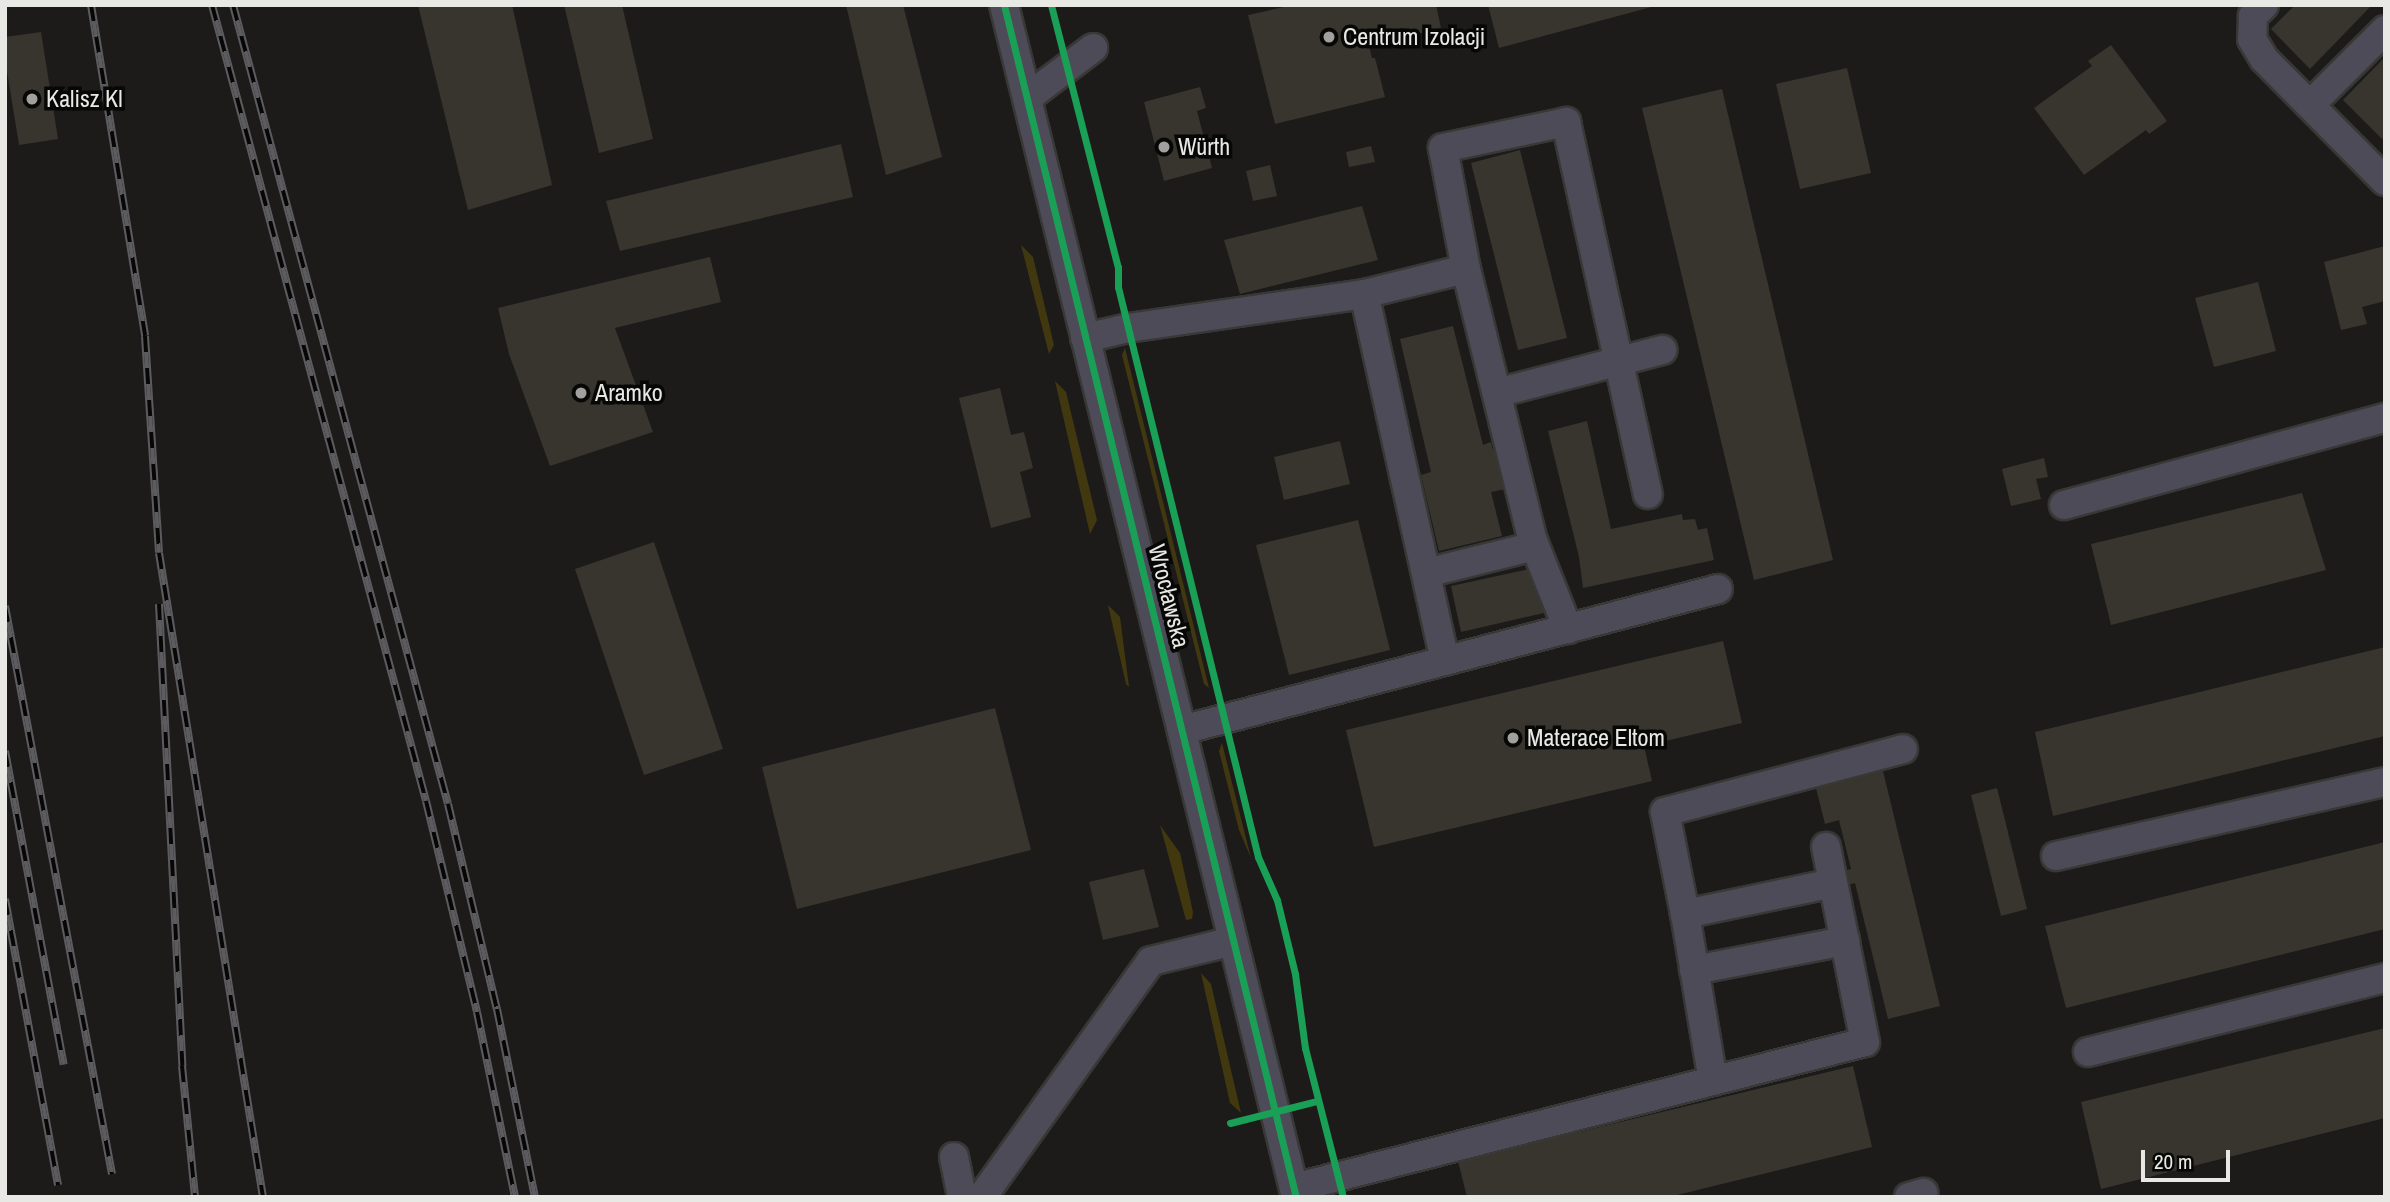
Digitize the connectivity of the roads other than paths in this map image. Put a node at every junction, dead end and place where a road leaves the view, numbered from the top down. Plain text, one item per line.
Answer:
1 (1004, 5) edge
2 (2264, 5) edge
3 (2385, 30) edge
4 (1093, 48) dead end
5 (1027, 98) junction
6 (2310, 105) junction
7 (2384, 177) edge
8 (1466, 269) junction
9 (1364, 294) junction
10 (1085, 338) junction
11 (1662, 350) dead end
12 (1619, 361) junction
13 (1497, 393) junction
14 (2385, 418) edge
15 (1648, 494) dead end
16 (2064, 505) dead end
17 (1535, 546) junction
18 (1426, 573) junction
19 (1718, 589) dead end
20 (1567, 629) junction
21 (1446, 661) junction
22 (1182, 730) junction
23 (1903, 749) dead end
24 (2385, 782) edge
25 (1826, 847) dead end
26 (2056, 856) dead end
27 (1833, 883) junction
28 (1685, 914) junction
29 (1233, 941) junction
30 (1845, 941) junction
31 (1694, 970) junction
32 (2385, 978) edge
33 (2088, 1052) dead end
34 (1713, 1081) junction
35 (954, 1157) dead end
36 (1295, 1192) edge
37 (962, 1197) edge
38 (982, 1197) edge

1 - 5 street, Wrocławska
2 - 6 street
3 - 6 street
4 - 5 street
5 - 10 street, Wrocławska
6 - 7 street
8 - 9 street
8 - 12 street
8 - 13 street
9 - 10 street
9 - 18 street
10 - 22 street, Wrocławska
11 - 12 street
12 - 13 street
12 - 15 street
13 - 17 street
14 - 16 street
17 - 18 street
17 - 20 street
18 - 21 street
19 - 20 street
20 - 21 street
21 - 22 street
22 - 29 street, Wrocławska
23 - 28 street
24 - 26 street
25 - 27 street
27 - 28 street
27 - 30 street
28 - 31 street
29 - 36 street, Wrocławska
29 - 38 street
30 - 31 street
30 - 34 street
31 - 34 street
32 - 33 street
34 - 36 street
35 - 37 street

